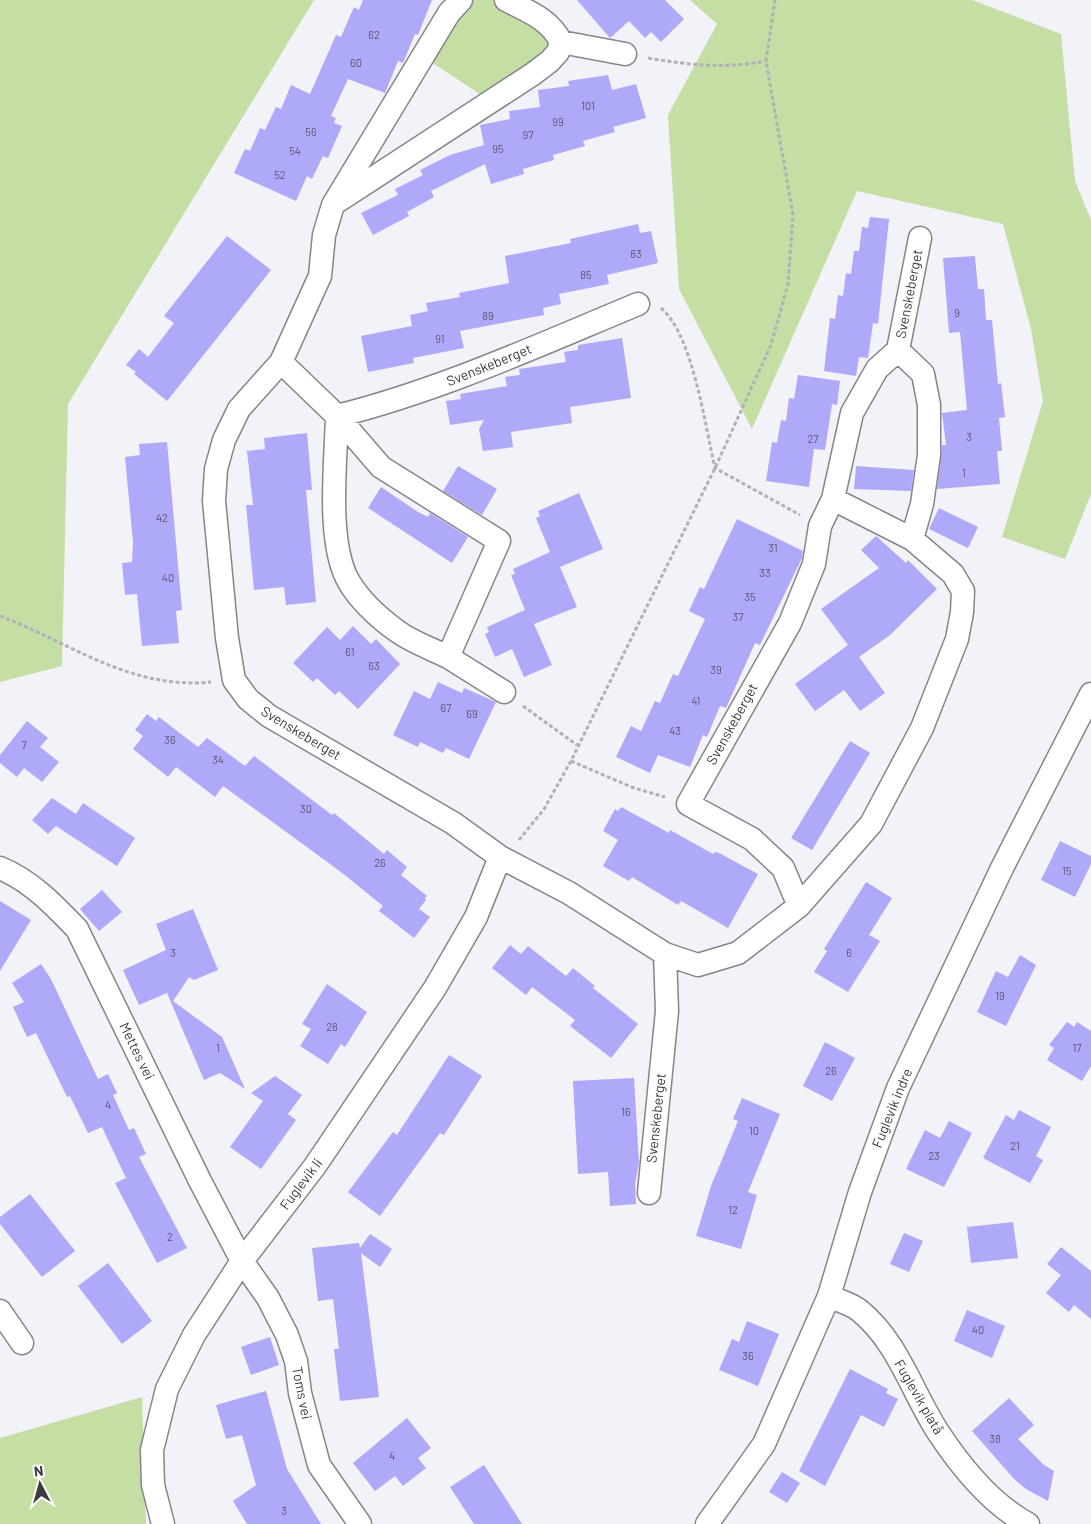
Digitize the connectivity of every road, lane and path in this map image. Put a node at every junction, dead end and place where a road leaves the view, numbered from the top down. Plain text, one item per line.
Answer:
1 (461, 0) edge
2 (506, 0) edge
3 (776, 0) edge
4 (561, 42) junction
5 (625, 54) joint
6 (766, 61) junction
7 (333, 205) junction
8 (920, 238) dead end
9 (638, 304) joint
10 (898, 350) junction
11 (282, 362) junction
12 (336, 416) junction
13 (715, 468) junction
14 (833, 499) junction
15 (820, 526) junction
16 (912, 539) junction
17 (0, 616) edge
18 (448, 658) junction
19 (234, 680) junction
20 (504, 692) joint
21 (1091, 694) edge
22 (577, 746) junction
23 (571, 761) junction
24 (688, 804) junction
25 (500, 857) junction
26 (0, 868) edge
27 (799, 906) junction
28 (664, 954) junction
29 (649, 1193) dead end
30 (242, 1261) junction
31 (829, 1296) junction
32 (0, 1311) edge
33 (22, 1343) dead end
34 (163, 1524) edge
35 (360, 1524) edge
36 (707, 1524) edge
37 (1028, 1524) edge

1 - 7 street, Svenskeberget
2 - 4 street
3 - 6 path
4 - 5 street
4 - 7 street
5 - 6 path
6 - 13 path
7 - 11 street, Svenskeberget
8 - 10 street, Svenskeberget
9 - 12 street, Svenskeberget
9 - 13 path
10 - 14 street, Svenskeberget
10 - 16 street, Svenskeberget
11 - 12 street
11 - 19 street, Svenskeberget
12 - 18 street
12 - 18 street
13 - 15 path
13 - 22 path
14 - 15 street, Svenskeberget
14 - 16 street, Svenskeberget
15 - 24 street, Svenskeberget
16 - 27 street, Svenskeberget
17 - 19 path
18 - 20 street
19 - 25 street, Svenskeberget
20 - 22 path
21 - 31 street, Fuglevik indre
22 - 23 path
23 - 24 path
23 - 25 path
24 - 27 street
25 - 28 street, Svenskeberget
25 - 30 street, Fuglevik li
26 - 30 street, Mettes vei
27 - 28 street, Svenskeberget
28 - 29 street, Svenskeberget
30 - 34 street, Fuglevik li
30 - 35 street, Toms vei
31 - 36 street, Fuglevik indre
31 - 37 street, Fuglevik platå
32 - 33 street

